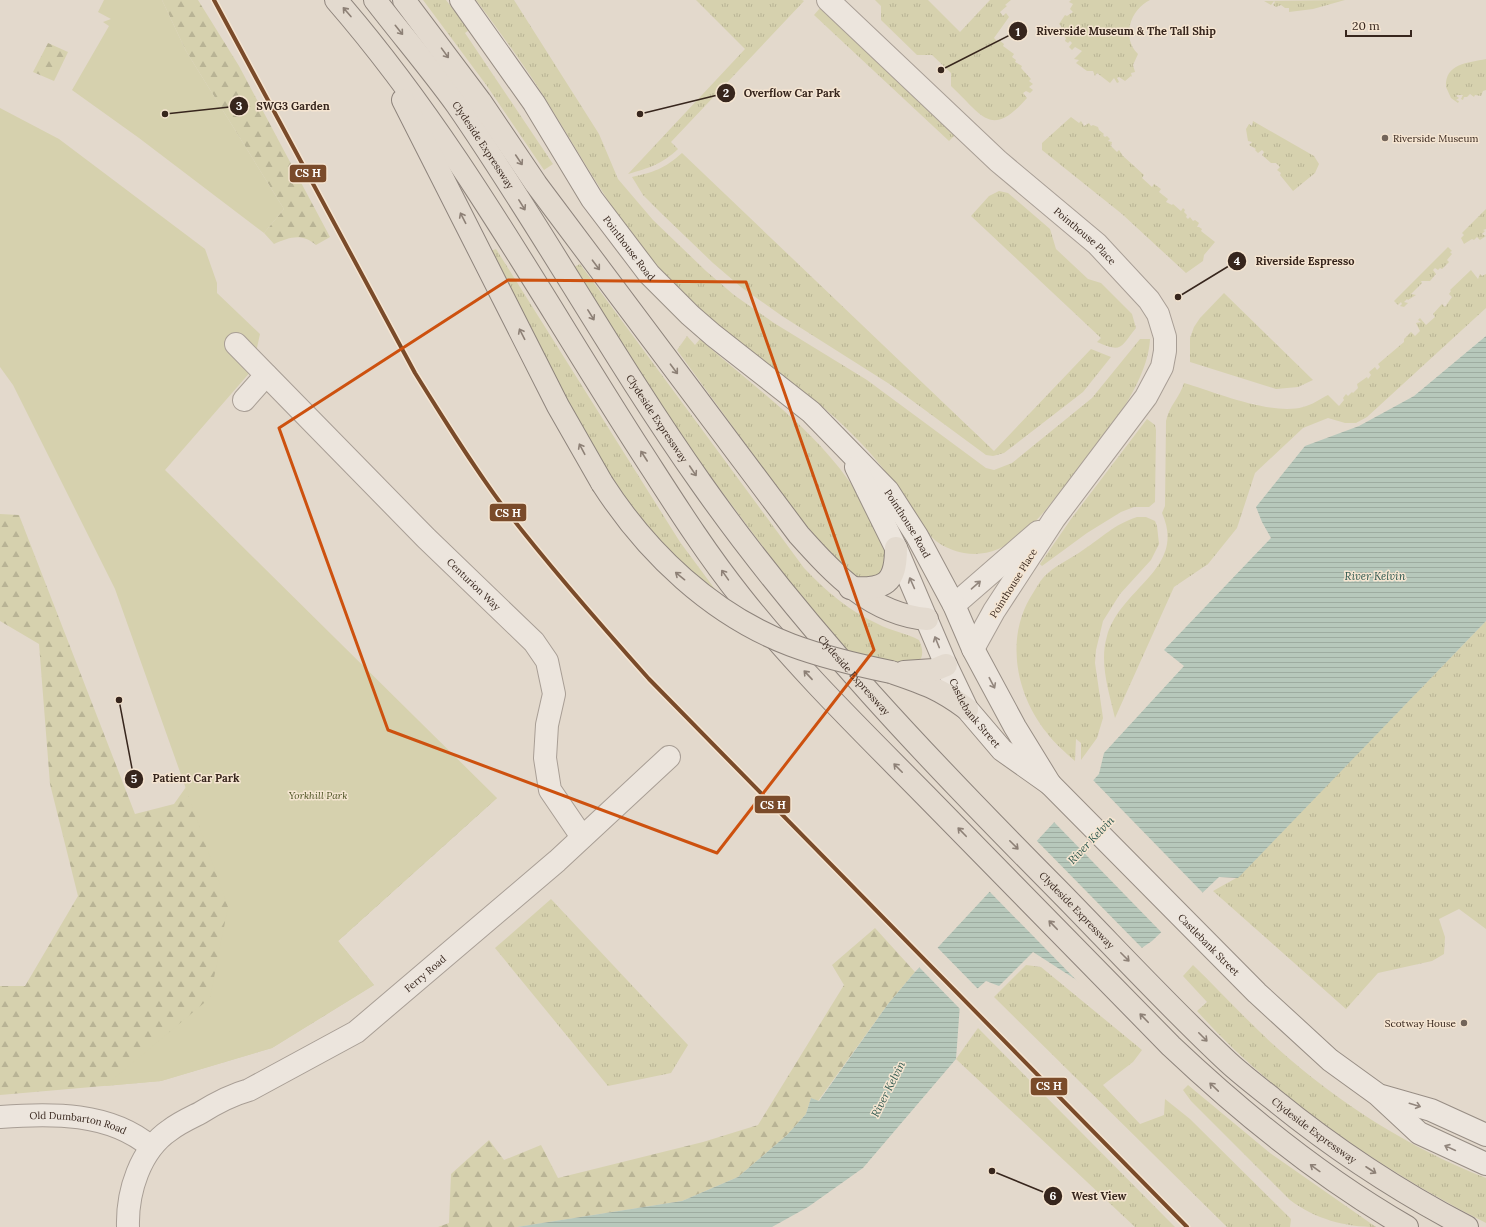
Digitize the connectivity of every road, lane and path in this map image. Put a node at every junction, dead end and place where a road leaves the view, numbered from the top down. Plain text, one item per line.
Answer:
1 (336, 0) edge
2 (375, 0) edge
3 (404, 0) edge
4 (461, 0) edge
5 (828, 0) edge
6 (375, 45) junction
7 (236, 344) dead end
8 (266, 375) junction
9 (244, 400) dead end
10 (848, 452) junction
11 (1054, 519) junction
12 (896, 548) junction
13 (850, 588) junction
14 (954, 605) junction
15 (928, 619) junction
16 (973, 649) junction
17 (946, 665) junction
18 (927, 678) junction
19 (967, 709) junction
20 (669, 757) dead end
21 (1050, 784) junction
22 (582, 837) junction
23 (1377, 1094) junction
24 (0, 1117) edge
25 (1486, 1135) edge
26 (151, 1147) junction
27 (1486, 1164) edge
28 (128, 1227) edge
29 (1407, 1227) edge
30 (1468, 1227) edge

6 -> 1 main road
2 -> 30 main road, Clydeside Expressway
3 -> 13 main road
4 - 10 street, Pointhouse Road
5 - 11 street, Pointhouse Place
18 -> 6 main road, bridge
29 -> 6 main road
7 - 8 street, Centurion Way
8 - 9 street
8 - 22 street, Centurion Way
10 - 12 street, Pointhouse Road
10 - 14 street, Pointhouse Road
14 -> 11 street, Pointhouse Place
11 - 16 street, Pointhouse Place
12 - 13 main road
15 -> 12 street, Pointhouse Road
13 - 15 main road
14 - 15 street, Pointhouse Place
14 - 16 street, Castlebank Street
17 -> 15 street, Castlebank Street
16 - 17 street
16 -> 21 street, Castlebank Street
17 - 18 main road
17 - 19 street, Castlebank Street
18 - 19 main road
19 - 21 street, Castlebank Street
20 - 22 street, Ferry Road
21 - 23 street, Castlebank Street
22 - 26 street, Ferry Road
23 -> 25 street, Castlebank Street
27 -> 23 street, Castlebank Street
24 - 26 street, Old Dumbarton Road
26 - 28 street

